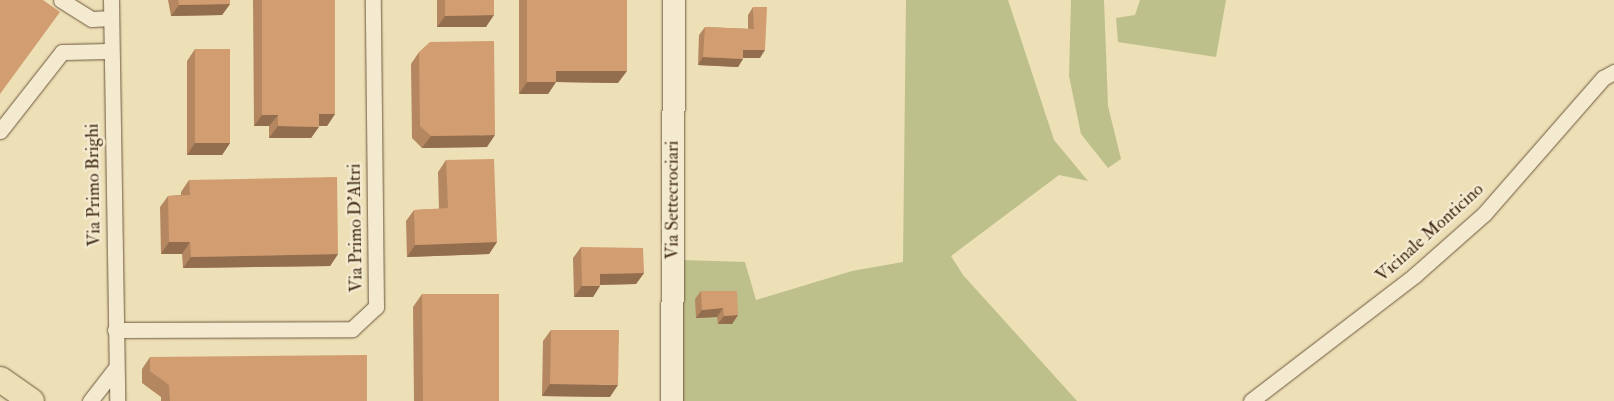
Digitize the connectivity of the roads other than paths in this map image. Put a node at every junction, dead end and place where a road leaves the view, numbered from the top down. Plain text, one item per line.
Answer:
1 (61, 0) edge
2 (111, 0) edge
3 (373, 0) edge
4 (674, 0) edge
5 (111, 18) junction
6 (111, 51) junction
7 (1614, 72) edge
8 (0, 131) edge
9 (115, 330) junction
10 (115, 369) junction
11 (0, 379) edge
12 (31, 401) edge
13 (90, 401) edge
14 (117, 401) edge
15 (672, 401) edge
16 (1251, 401) edge

1 - 5 street
2 - 5 street, Via Primo Brighi
3 - 9 street, Via Primo D'Altri
4 - 15 main road, Via Settecrociari
5 - 6 street, Via Primo Brighi
6 - 8 street
6 - 9 street, Via Primo Brighi
7 - 16 street, Vicinale Monticino
9 - 10 street, Via Primo Brighi
10 - 13 street
10 - 14 street, Via Primo Brighi
11 - 12 main road

